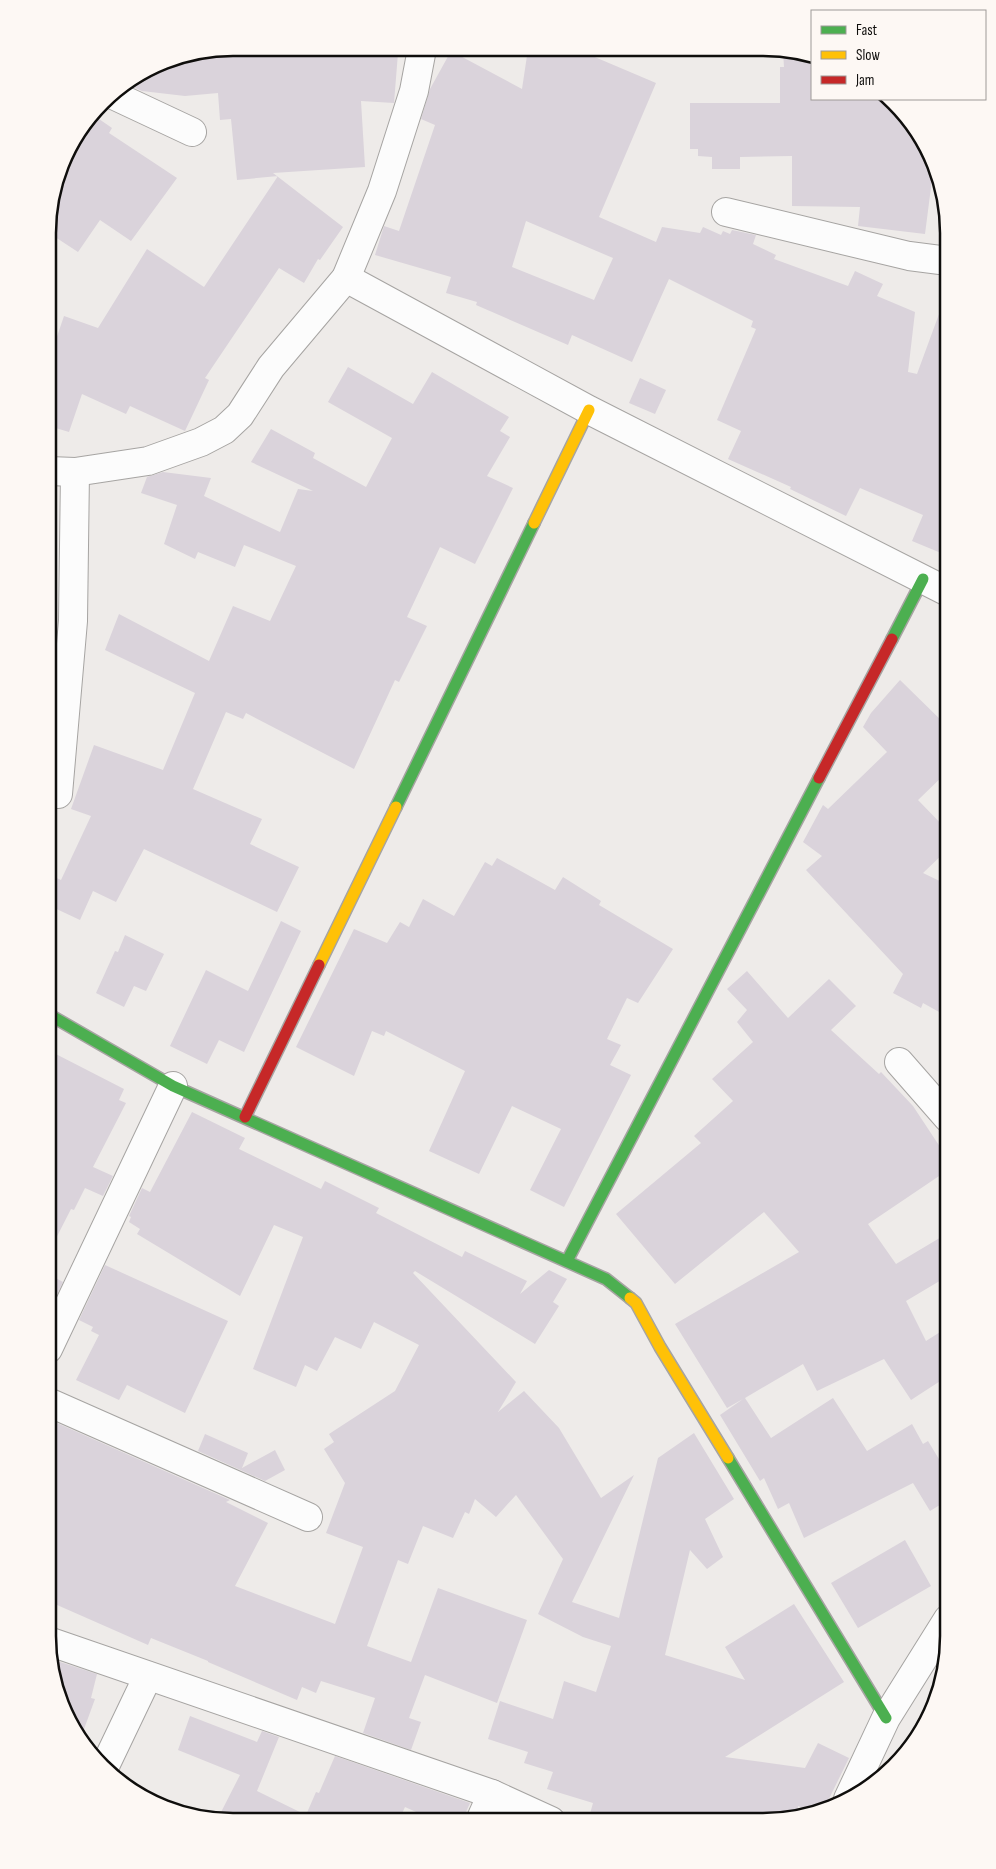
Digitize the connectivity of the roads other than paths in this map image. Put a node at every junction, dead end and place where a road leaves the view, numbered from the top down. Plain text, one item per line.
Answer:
1 (421, 57) edge
2 (119, 98) edge
3 (192, 132) dead end
4 (726, 212) dead end
5 (940, 260) edge
6 (346, 278) junction
7 (589, 410) junction
8 (62, 471) edge
9 (923, 579) junction
10 (940, 588) edge
11 (58, 794) dead end
12 (56, 1019) edge
13 (899, 1062) dead end
14 (173, 1086) junction
15 (940, 1109) edge
16 (245, 1117) junction
17 (567, 1261) junction
18 (56, 1332) edge
19 (56, 1406) edge
20 (308, 1517) dead end
21 (940, 1632) edge
22 (57, 1644) edge
23 (148, 1676) junction
24 (886, 1718) junction
25 (108, 1761) edge
26 (853, 1788) edge
27 (492, 1794) junction
28 (484, 1813) edge
29 (534, 1813) edge

1 - 6 street
2 - 3 street
4 - 5 street
6 - 7 street
6 - 8 street
7 - 9 street
7 - 16 street
8 - 11 street
9 - 10 street
9 - 17 street
12 - 14 street
13 - 15 street
14 - 16 street
14 - 18 street
16 - 17 street
17 - 24 street
19 - 20 street
21 - 24 street
22 - 23 street
23 - 25 street
23 - 27 street
24 - 26 street
27 - 28 street
27 - 29 street

